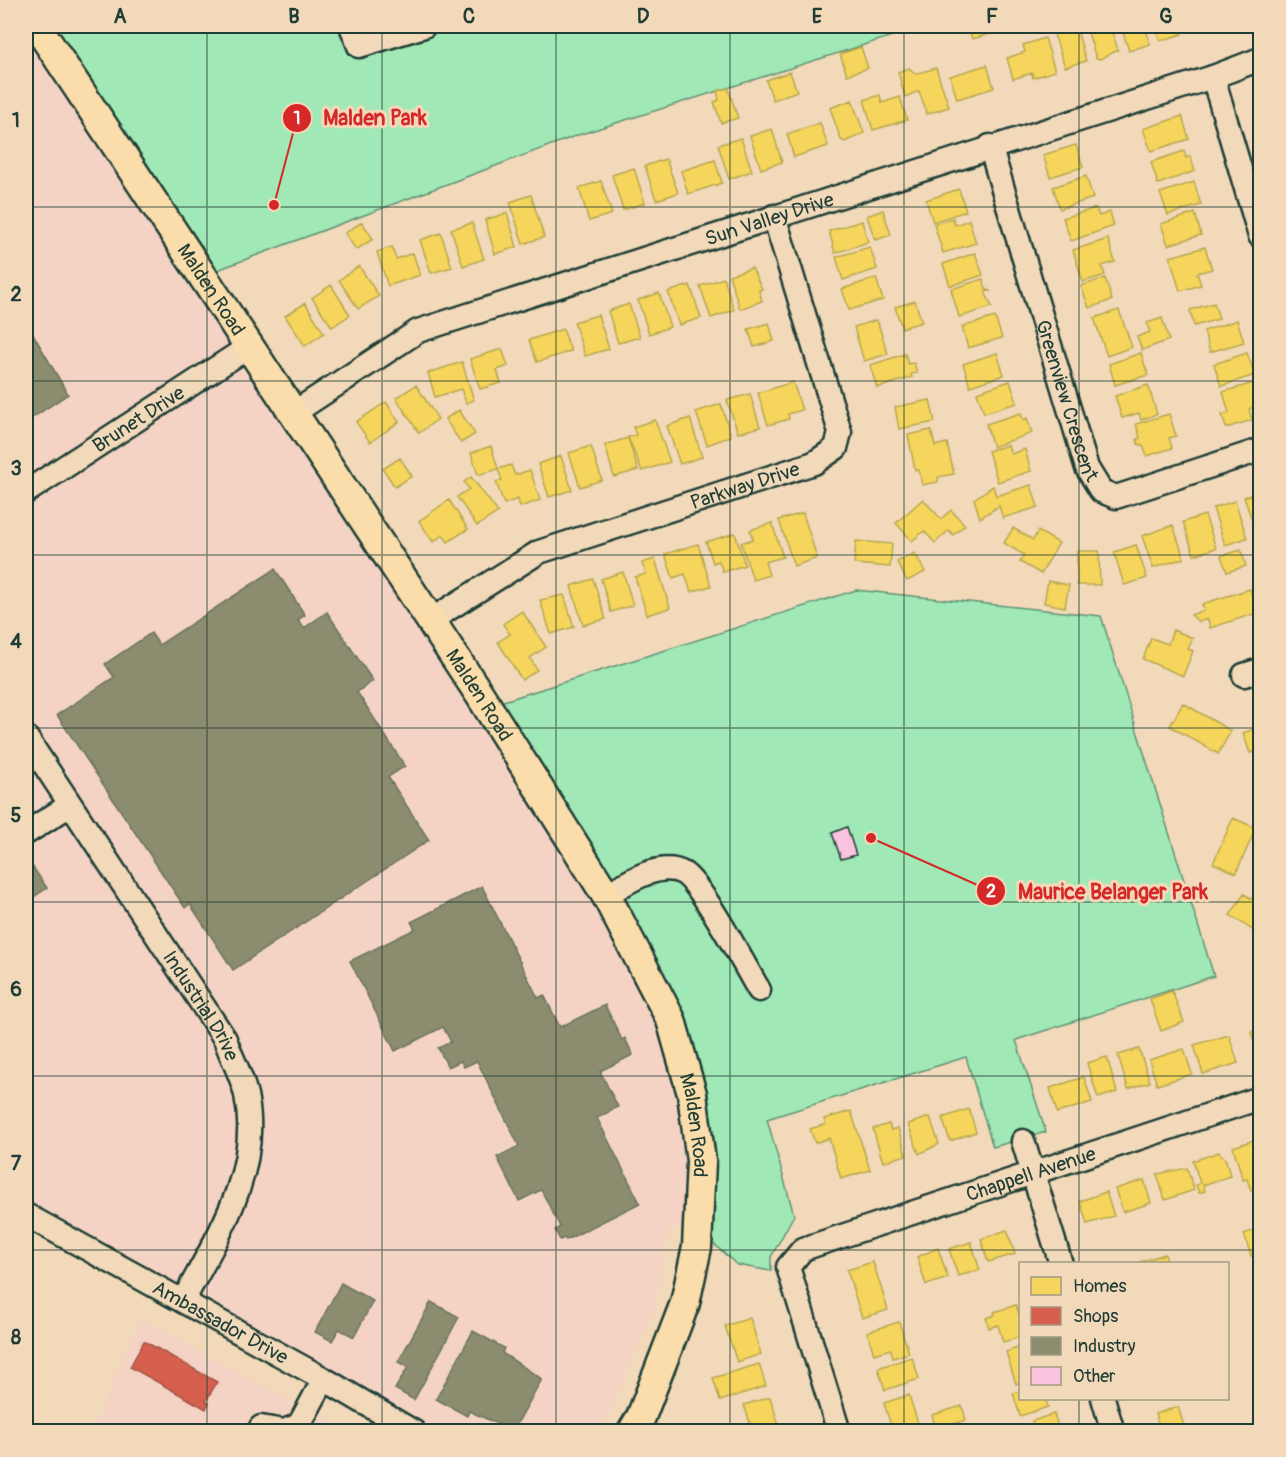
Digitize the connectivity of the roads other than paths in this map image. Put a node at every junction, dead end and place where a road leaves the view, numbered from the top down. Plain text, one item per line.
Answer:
1 (37, 26) edge
2 (351, 26) edge
3 (424, 26) edge
4 (1260, 59) edge
5 (1212, 76) junction
6 (990, 146) junction
7 (774, 216) junction
8 (1260, 236) edge
9 (250, 346) junction
10 (294, 412) junction
11 (1260, 450) edge
12 (26, 492) edge
13 (431, 620) junction
14 (26, 737) edge
15 (32, 763) edge
16 (70, 805) junction
17 (26, 833) edge
18 (606, 895) junction
19 (759, 990) dead end
20 (1260, 1098) edge
21 (1023, 1141) dead end
22 (1032, 1172) junction
23 (26, 1215) edge
24 (1061, 1262) edge
25 (183, 1301) junction
26 (324, 1379) junction
27 (1104, 1400) edge
28 (302, 1428) edge
29 (259, 1431) edge
30 (414, 1431) edge
31 (632, 1431) edge
32 (839, 1431) edge
33 (1113, 1431) edge

1 - 9 main road, Malden Road
2 - 3 street
4 - 5 street, Sun Valley Drive
5 - 6 street, Sun Valley Drive
5 - 8 street
6 - 7 street, Sun Valley Drive
6 - 11 street, Greenview Crescent
7 - 10 street, Sun Valley Drive
7 - 13 street, Parkway Drive
9 - 10 main road, Malden Road
9 - 12 street, Brunet Drive
10 - 13 main road, Malden Road
13 - 18 main road, Malden Road
14 - 15 street, Industrial Drive
15 - 16 street, Industrial Drive
16 - 17 street
16 - 25 street, Industrial Drive
18 - 19 street
18 - 31 main road, Malden Road
20 - 22 street, Chappell Avenue
21 - 22 street
22 - 24 street
22 - 32 street, Chappell Avenue
23 - 25 street, Ambassador Drive
25 - 26 street, Ambassador Drive
26 - 28 street
26 - 30 street, Ambassador Drive
27 - 33 street
28 - 29 street

